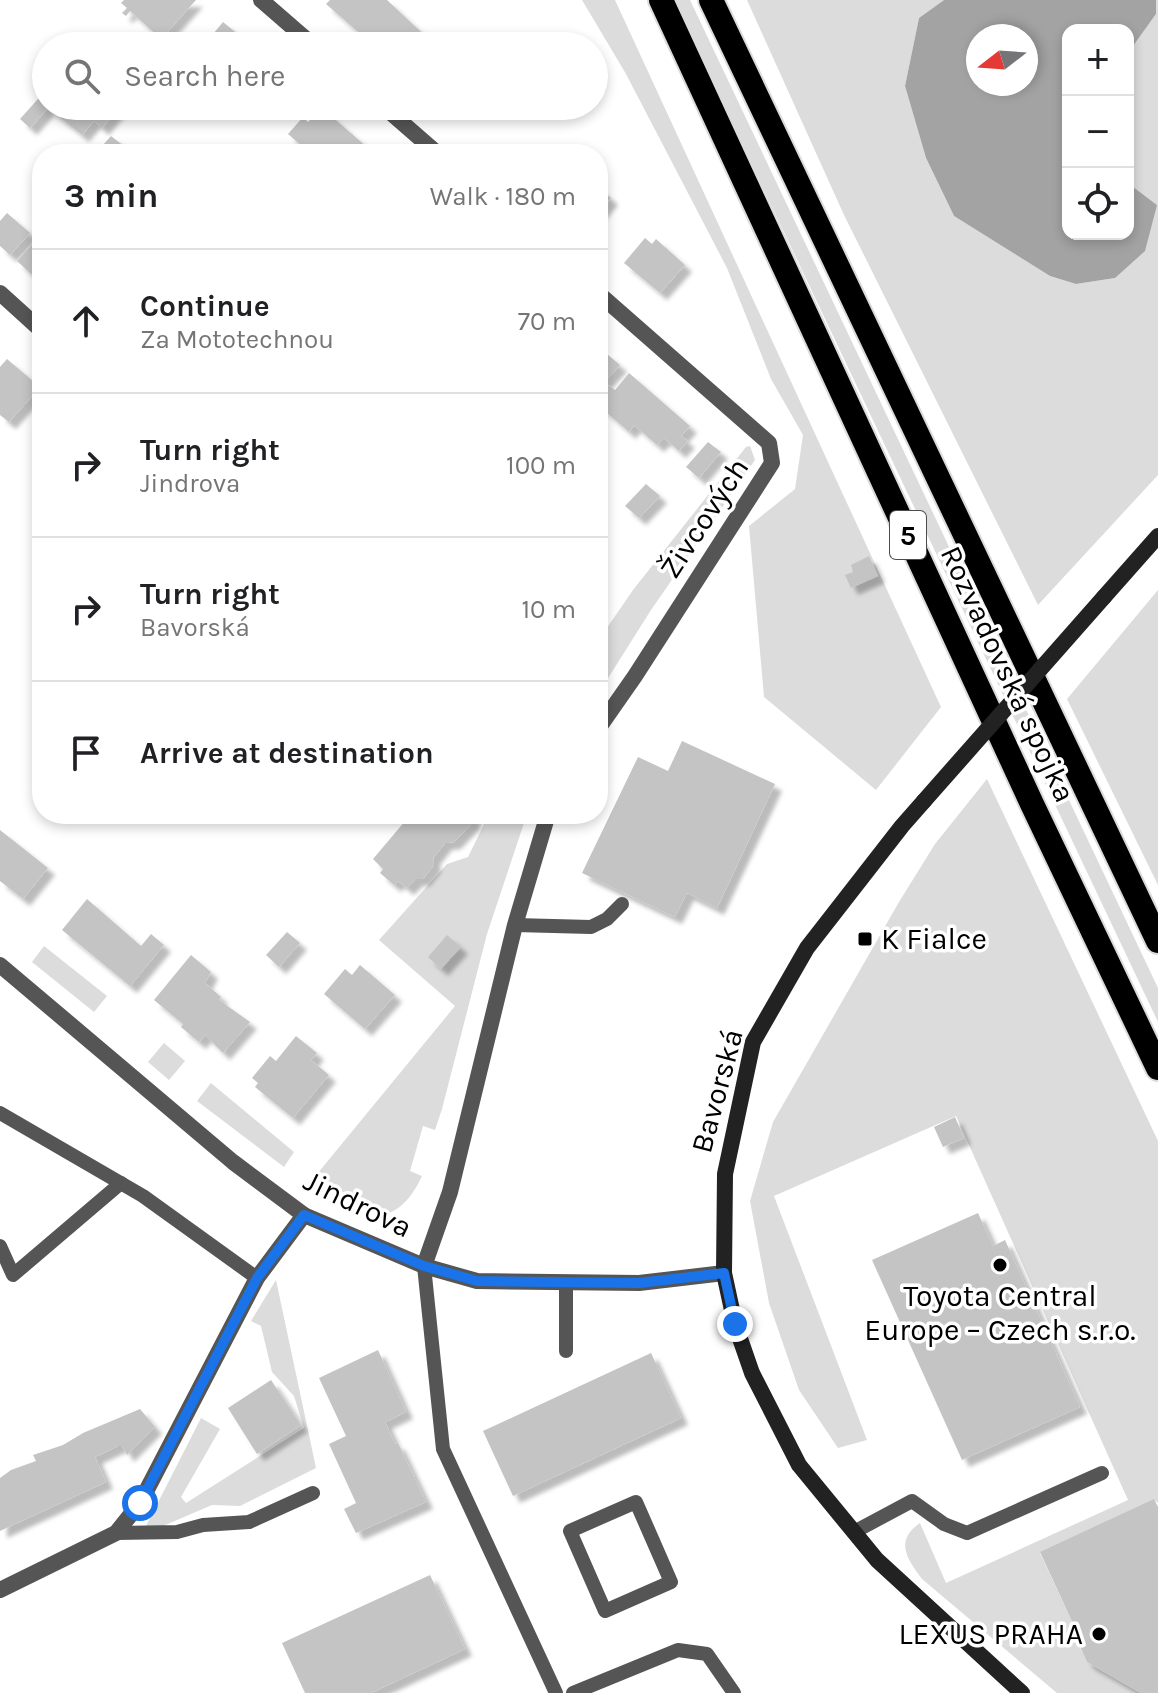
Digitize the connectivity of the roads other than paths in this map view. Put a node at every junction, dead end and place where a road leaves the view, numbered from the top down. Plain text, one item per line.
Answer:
1 (261, 0) edge
2 (661, 0) edge
3 (711, 0) edge
4 (298, 32) edge
5 (399, 120) edge
6 (427, 144) edge
7 (0, 293) edge
8 (608, 302) edge
9 (32, 322) edge
10 (1158, 536) edge
11 (608, 715) edge
12 (545, 824) edge
13 (622, 904) dead end
14 (515, 925) junction
15 (1158, 941) edge
16 (0, 965) edge
17 (1158, 1068) edge
18 (0, 1113) edge
19 (121, 1183) junction
20 (304, 1215) junction
21 (0, 1246) edge
22 (424, 1266) junction
23 (724, 1273) junction
24 (257, 1278) junction
25 (566, 1282) junction
26 (566, 1351) dead end
27 (1102, 1473) dead end
28 (313, 1493) dead end
29 (570, 1531) joint
30 (854, 1532) junction
31 (116, 1533) junction
32 (0, 1590) edge
33 (556, 1693) edge
34 (573, 1693) edge
35 (734, 1693) edge
36 (1022, 1693) edge

1 - 4 street
2 - 17 highway, Rozvadovská spojka / 5
3 - 15 highway, Rozvadovská spojka / 5
5 - 6 street
7 - 9 street
8 - 11 street, Živcových
10 - 23 street, Bavorská, bridge
12 - 14 street
13 - 14 lane
14 - 22 street
16 - 20 street, Jindrova
18 - 19 lane
19 - 21 lane
19 - 24 lane
20 - 22 street, Jindrova
20 - 24 street
22 - 25 street, Jindrova
22 - 33 lane
23 - 25 street, Jindrova
23 - 30 street, Bavorská
24 - 31 street
25 - 26 lane
27 - 30 lane
28 - 31 lane
29 - 29 lane
30 - 36 street, Bavorská
31 - 32 street
34 - 35 lane

